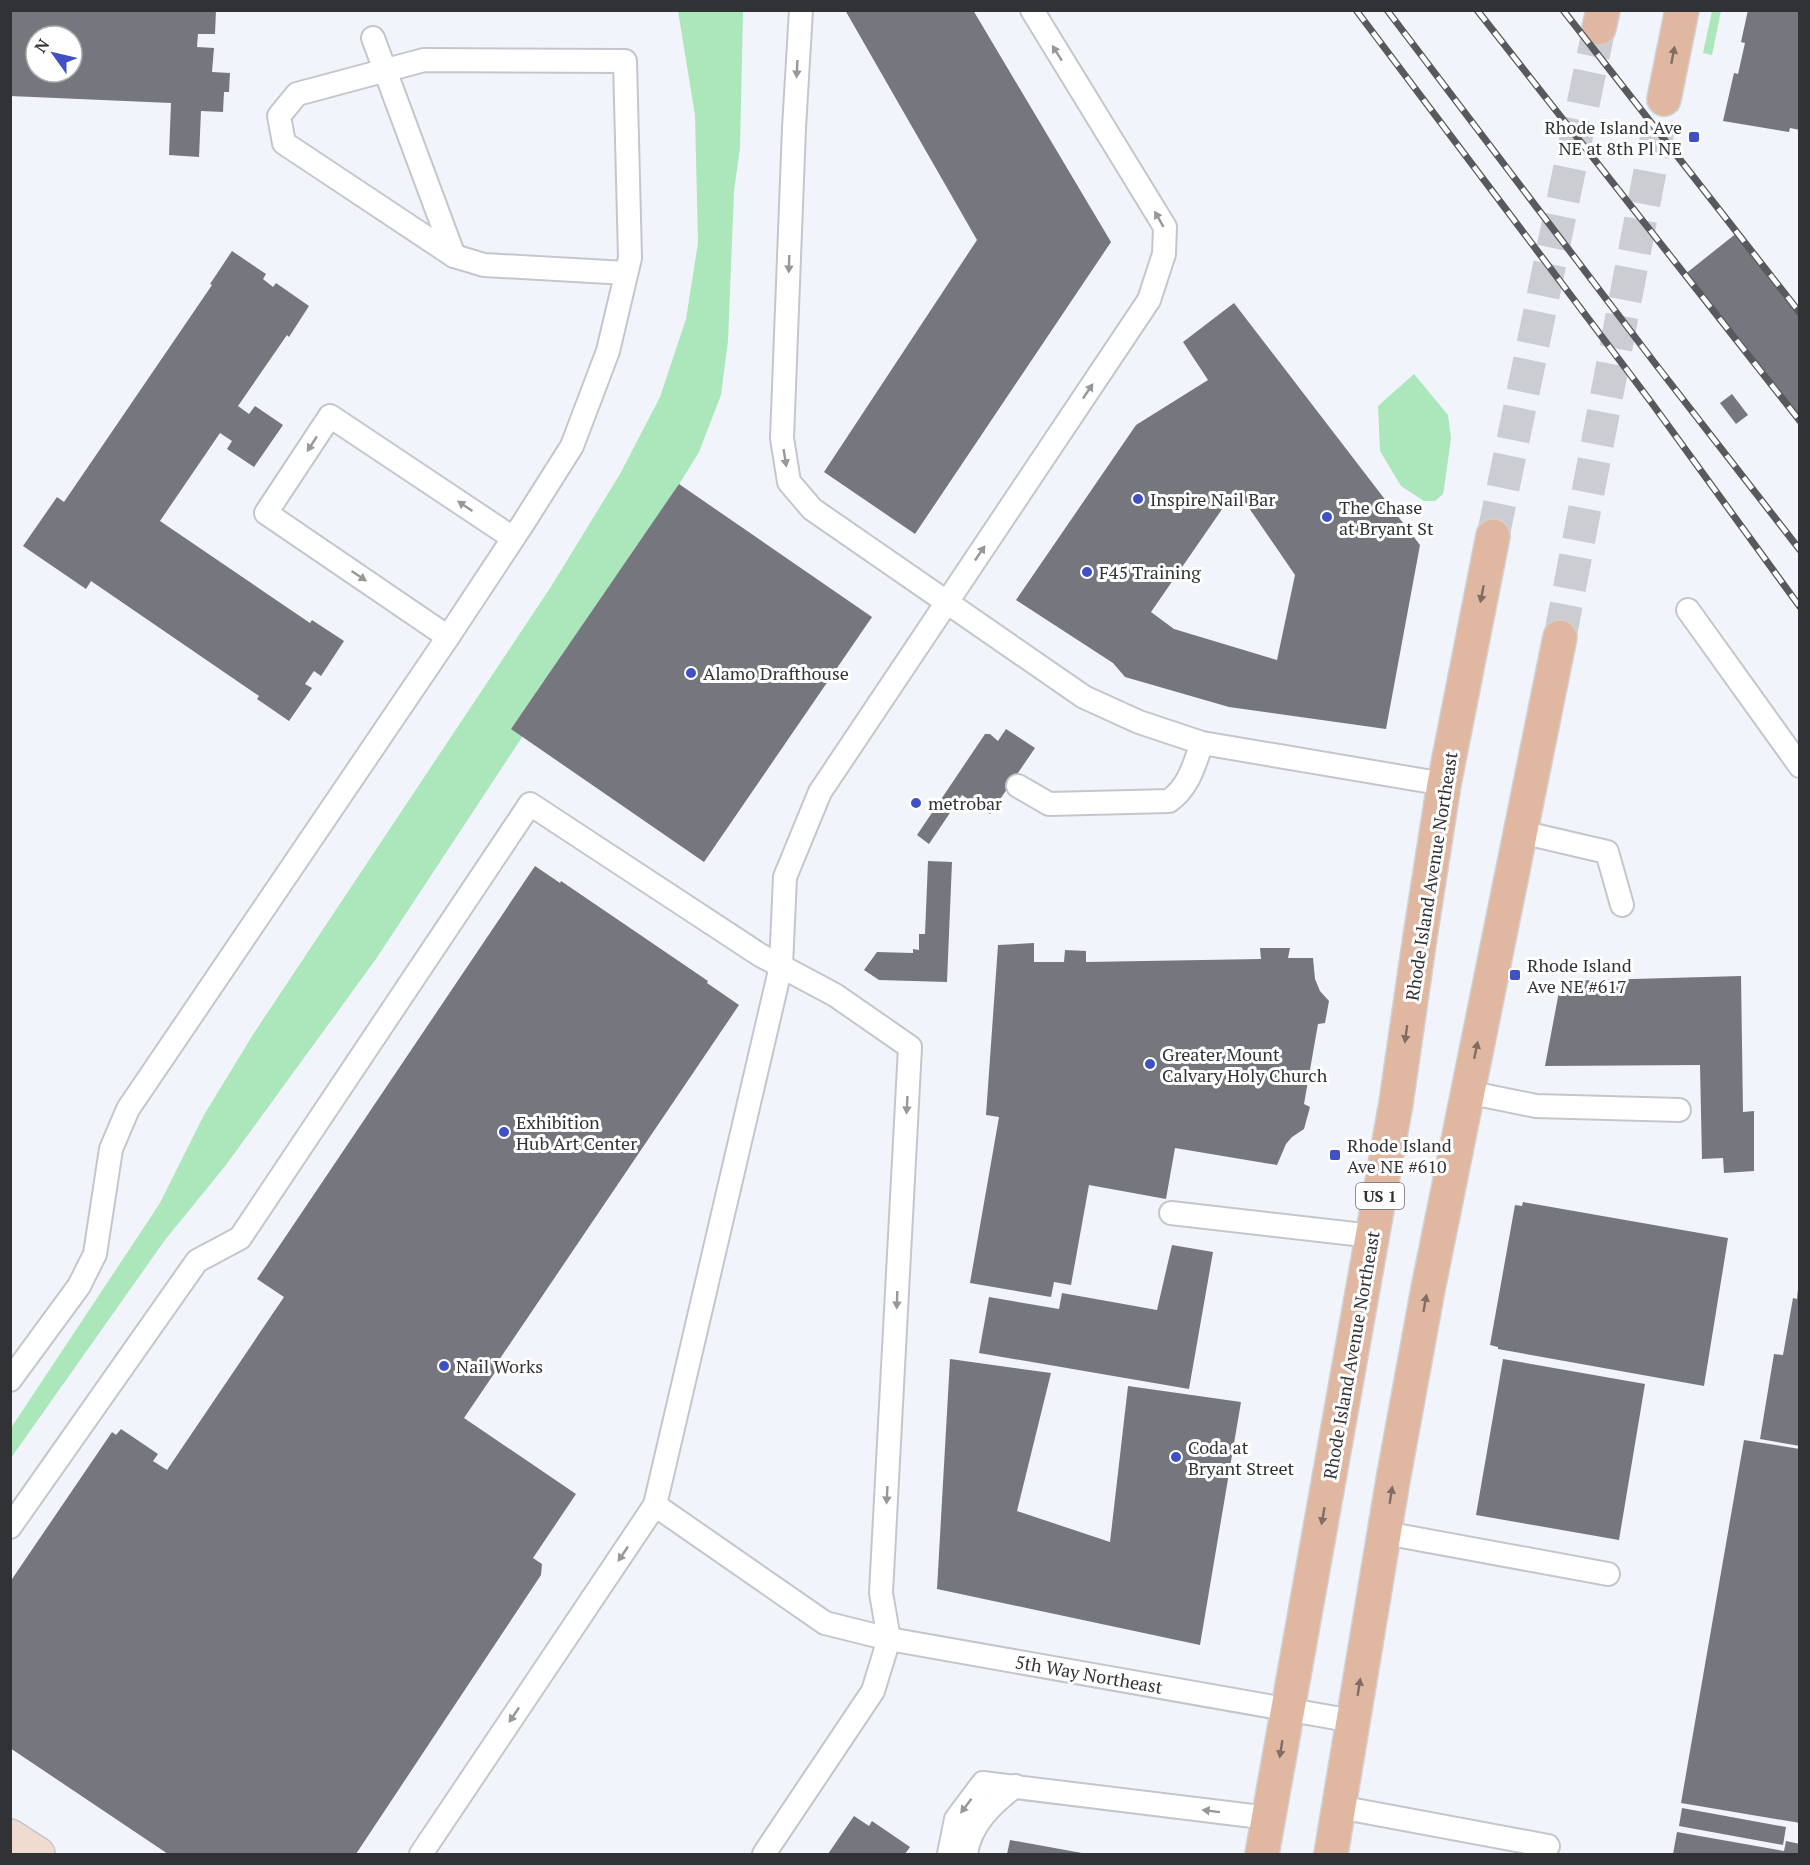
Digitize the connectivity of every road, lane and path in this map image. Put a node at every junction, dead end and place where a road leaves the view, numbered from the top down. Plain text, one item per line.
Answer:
1 (801, 10) edge
2 (1032, 10) edge
3 (1682, 10) edge
4 (373, 38) dead end
5 (384, 70) junction
6 (1664, 99) tunnel mouth
7 (454, 256) junction
8 (626, 273) junction
9 (1493, 536) tunnel mouth
10 (513, 538) junction
11 (947, 602) junction
12 (1688, 610) dead end
13 (448, 637) junction
14 (1560, 638) tunnel mouth
15 (1202, 743) junction
16 (1800, 766) edge
17 (1444, 784) junction
18 (1018, 786) dead end
19 (1521, 832) junction
20 (1622, 905) dead end
21 (781, 966) junction
22 (1467, 1092) junction
23 (1680, 1110) dead end
24 (1171, 1213) dead end
25 (1372, 1236) junction
26 (10, 1380) edge
27 (655, 1505) junction
28 (10, 1527) edge
29 (1385, 1533) junction
30 (1608, 1574) dead end
31 (889, 1639) junction
32 (1288, 1709) junction
33 (1353, 1721) junction
34 (1015, 1786) junction
35 (1339, 1807) junction
36 (1269, 1818) junction
37 (10, 1836) edge
38 (1548, 1846) dead end
39 (38, 1854) edge
40 (421, 1854) edge
41 (764, 1854) edge
42 (949, 1854) edge
43 (966, 1854) edge
44 (1262, 1854) edge
45 (1331, 1854) edge

1 -> 11 lane
11 -> 2 lane
6 -> 3 main road
4 - 5 lane
5 - 7 lane
5 - 7 lane
5 - 8 lane
7 - 8 lane
8 - 10 lane
9 -> 17 main road, Rhode Island Avenue Northeast / US 1
10 - 13 lane
10 -> 13 lane
11 - 15 lane
11 - 21 lane
12 - 16 lane
13 - 26 lane
14 - 19 main road
15 - 17 lane
15 - 18 lane
17 -> 25 main road, Rhode Island Avenue Northeast / US 1
19 - 20 lane
22 -> 19 main road
21 - 27 lane
21 - 28 lane
21 -> 31 lane
22 - 23 lane
29 -> 22 main road
24 - 25 lane
25 -> 32 main road, Rhode Island Avenue Northeast / US 1
27 - 31 lane, 5th Way Northeast
27 -> 40 lane
29 - 30 lane
33 -> 29 main road
31 - 32 lane, 5th Way Northeast
31 - 41 lane
32 - 33 lane, 5th Way Northeast
32 -> 36 main road, Rhode Island Avenue Northeast / US 1
33 - 35 main road
36 -> 34 lane
34 -> 42 lane
34 - 43 lane
35 - 38 lane
35 - 45 main road
36 - 44 main road, Rhode Island Avenue Northeast / US 1
37 - 39 street

